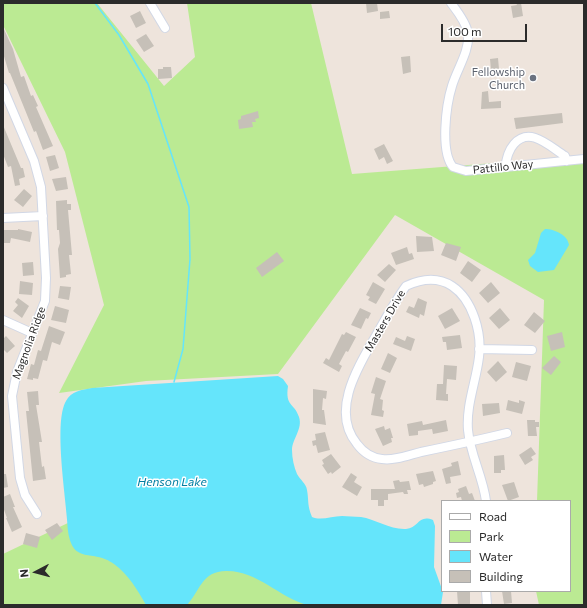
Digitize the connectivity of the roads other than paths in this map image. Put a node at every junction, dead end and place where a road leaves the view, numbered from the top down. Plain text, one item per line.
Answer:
1 (150, 3) edge
2 (451, 3) edge
3 (165, 28) dead end
4 (3, 88) edge
5 (584, 159) edge
6 (567, 161) junction
7 (505, 167) junction
8 (43, 216) junction
9 (3, 218) edge
10 (3, 320) edge
11 (32, 332) junction
12 (479, 349) junction
13 (532, 350) dead end
14 (507, 433) dead end
15 (470, 441) junction
16 (486, 500) edge
17 (37, 514) dead end
18 (486, 592) edge
19 (487, 605) edge

1 - 3 street
2 - 7 street, Pattillo Way
4 - 8 street, Magnolia Ridge
5 - 6 street, Pattillo Way
6 - 7 street, Pattillo Way
6 - 7 street
8 - 9 street
8 - 11 street, Magnolia Ridge
10 - 11 street
11 - 17 street, Magnolia Ridge
12 - 13 street
12 - 15 street, Masters Drive
12 - 15 street, Masters Drive
14 - 15 street, Masters Drive
15 - 16 street, Masters Drive
18 - 19 street

